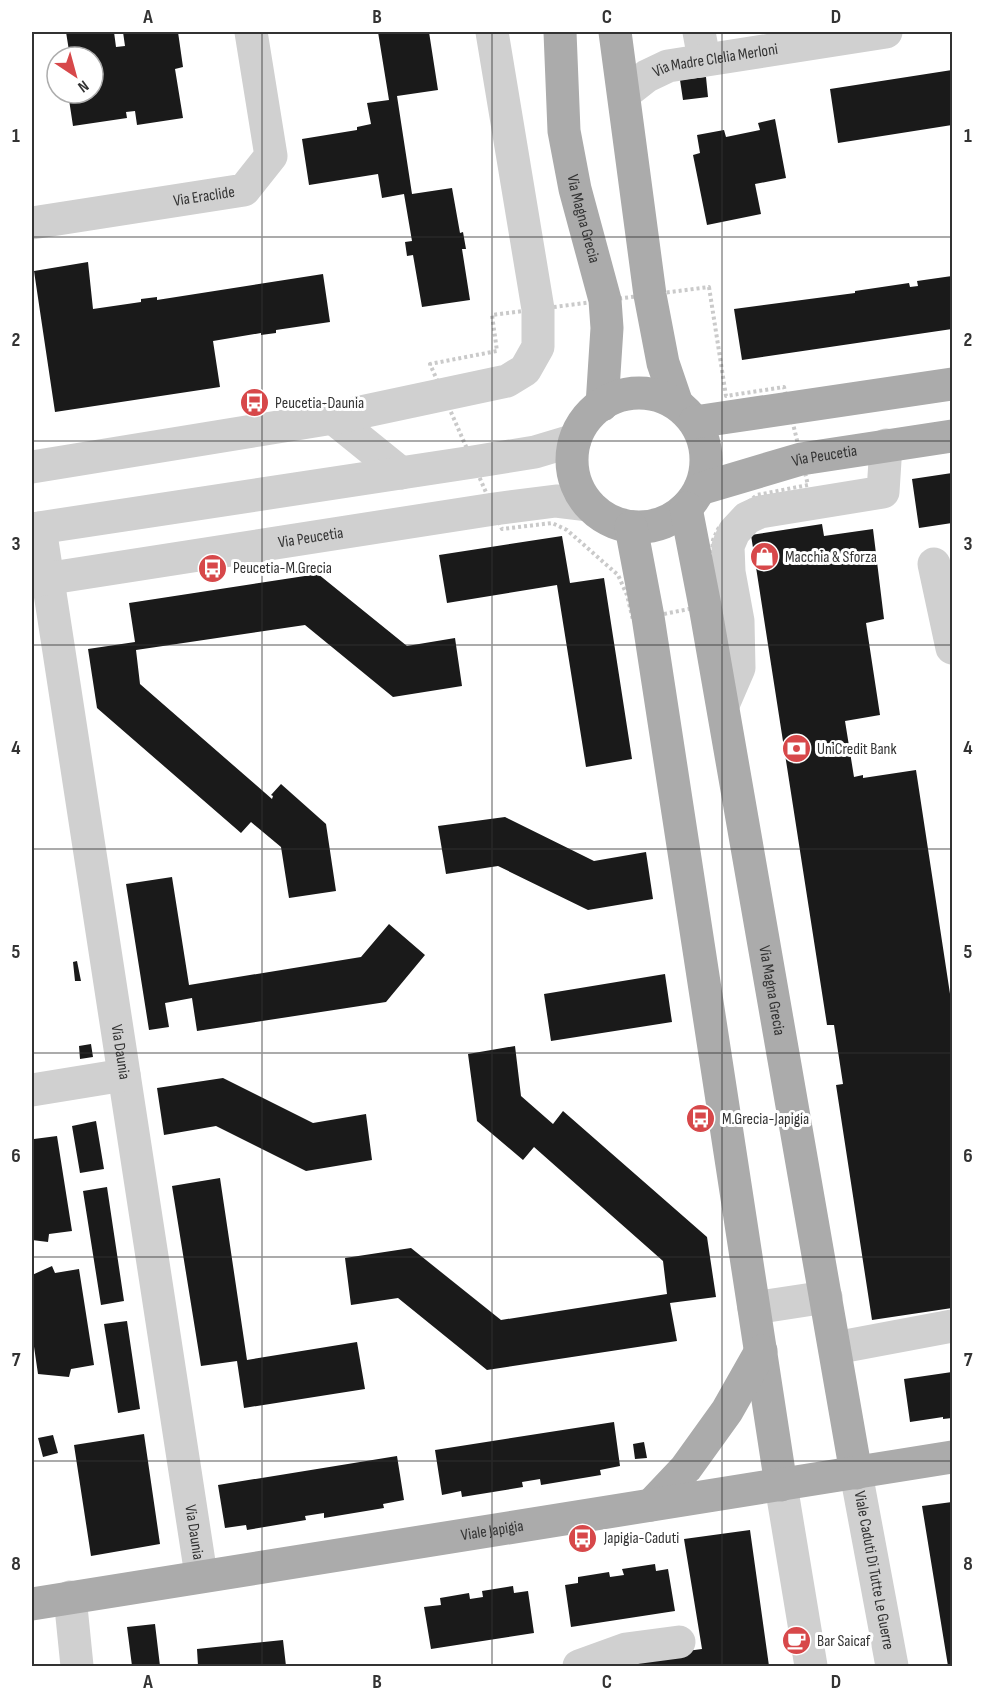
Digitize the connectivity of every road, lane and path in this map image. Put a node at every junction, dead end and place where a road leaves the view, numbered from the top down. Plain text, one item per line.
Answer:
1 (251, 32) edge
2 (492, 32) edge
3 (560, 32) edge
4 (615, 32) edge
5 (886, 32) edge
6 (702, 45) edge
7 (624, 94) junction
8 (32, 224) edge
9 (709, 287) dead end
10 (952, 384) edge
11 (784, 387) dead end
12 (602, 405) junction
13 (686, 413) junction
14 (333, 418) junction
15 (952, 436) edge
16 (575, 440) junction
17 (886, 445) junction
18 (32, 467) edge
19 (401, 473) junction
20 (693, 498) junction
21 (589, 506) junction
22 (631, 527) junction
23 (36, 528) edge
24 (934, 564) dead end
25 (40, 580) edge
26 (952, 648) edge
27 (723, 705) junction
28 (124, 1075) junction
29 (32, 1090) edge
30 (826, 1298) junction
31 (754, 1308) junction
32 (952, 1326) edge
33 (835, 1348) junction
34 (761, 1351) junction
35 (952, 1457) edge
36 (856, 1473) junction
37 (781, 1485) junction
38 (651, 1505) junction
39 (201, 1575) junction
40 (70, 1597) junction
41 (32, 1604) edge
42 (678, 1642) dead end
43 (77, 1666) edge
44 (579, 1666) edge
45 (811, 1666) edge
46 (892, 1666) edge

1 - 8 street, Via Eraclide
2 - 14 street
3 - 12 main road, Via Magna Grecia
4 - 7 main road, Via Magna Grecia
5 - 6 street, Via Madre Clelia Merloni
6 - 7 street, Via Madre Clelia Merloni
7 - 13 main road, Via Magna Grecia
9 - 11 path
10 - 13 main road
12 - 13 main road
12 - 16 main road
13 - 20 main road, Via Magna Grecia
14 - 18 street
14 - 19 street
15 - 17 main road, Via Peucetia
16 - 19 street
16 - 21 main road
17 - 20 main road, Via Peucetia
17 - 27 street
19 - 23 street
20 - 22 main road
20 - 27 main road, Via Magna Grecia
21 - 22 main road
21 - 25 street, Via Peucetia
22 - 31 main road
23 - 25 street, Via Daunia
24 - 26 street
25 - 28 street, Via Daunia
27 - 30 main road, Via Magna Grecia
28 - 29 street
28 - 39 street, Via Daunia
30 - 31 street
30 - 33 main road, Via Magna Grecia
31 - 34 main road
32 - 33 street
33 - 36 main road, Via Magna Grecia
34 - 37 main road
34 - 38 main road
35 - 36 main road, Viale Japigia
36 - 37 main road, Viale Japigia
36 - 46 street, Viale Caduti Di Tutte Le Guerre
37 - 38 main road, Viale Japigia
37 - 45 street
38 - 39 main road, Viale Japigia
39 - 40 main road, Viale Japigia
40 - 41 main road, Viale Japigia
40 - 43 street
42 - 44 street

